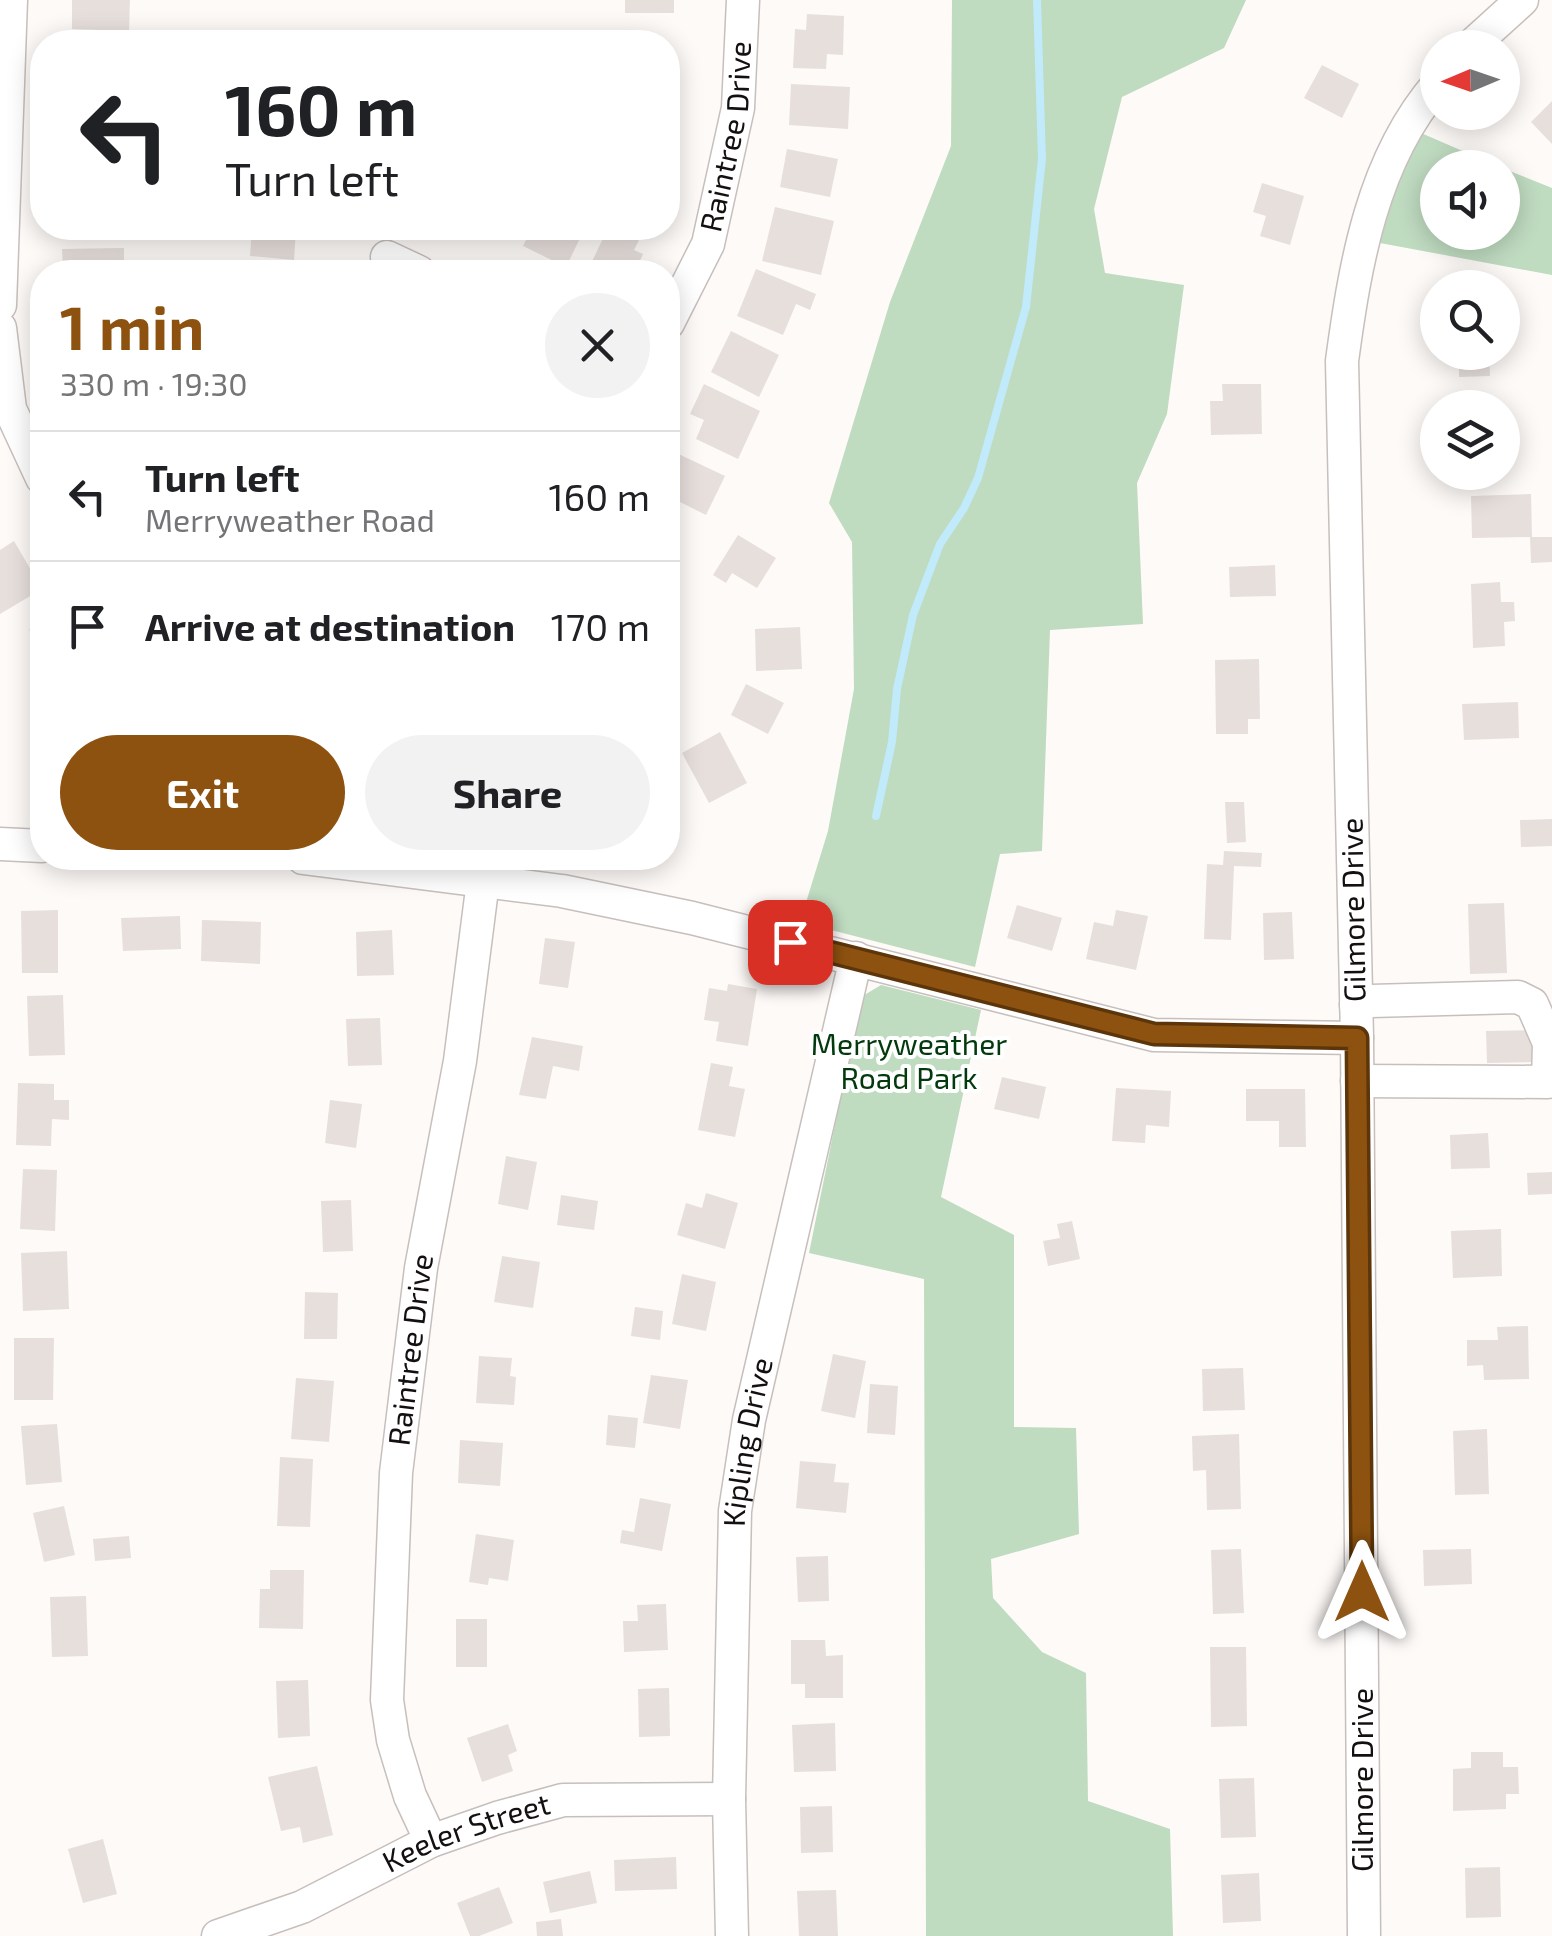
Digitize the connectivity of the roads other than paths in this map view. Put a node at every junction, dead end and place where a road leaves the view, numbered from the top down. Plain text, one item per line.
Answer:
1 (11, 0) edge
2 (743, 0) edge
3 (1522, 0) edge
4 (1489, 30) edge
5 (1420, 110) edge
6 (387, 258) dead end
7 (392, 260) edge
8 (680, 299) edge
9 (0, 305) edge
10 (0, 328) edge
11 (30, 452) edge
12 (0, 844) edge
13 (30, 845) edge
14 (484, 870) edge
15 (488, 870) edge
16 (856, 958) junction
17 (1356, 1004) junction
18 (1357, 1038) junction
19 (1357, 1082) junction
20 (729, 1799) junction
21 (431, 1841) junction
22 (218, 1936) edge
23 (732, 1936) edge
24 (1364, 1936) edge

1 - 9 street
2 - 8 street, Raintree Drive
3 - 4 street
5 - 17 street, Gilmore Drive
6 - 7 street
10 - 11 street
12 - 13 street
14 - 21 street, Raintree Drive
15 - 16 street
16 - 18 street
16 - 20 street, Kipling Drive
17 - 18 street, Gilmore Drive
17 - 19 street
18 - 19 street, Gilmore Drive
19 - 24 street, Gilmore Drive
20 - 21 street, Keeler Street
20 - 23 street, Kipling Drive
21 - 22 street, Keeler Street

